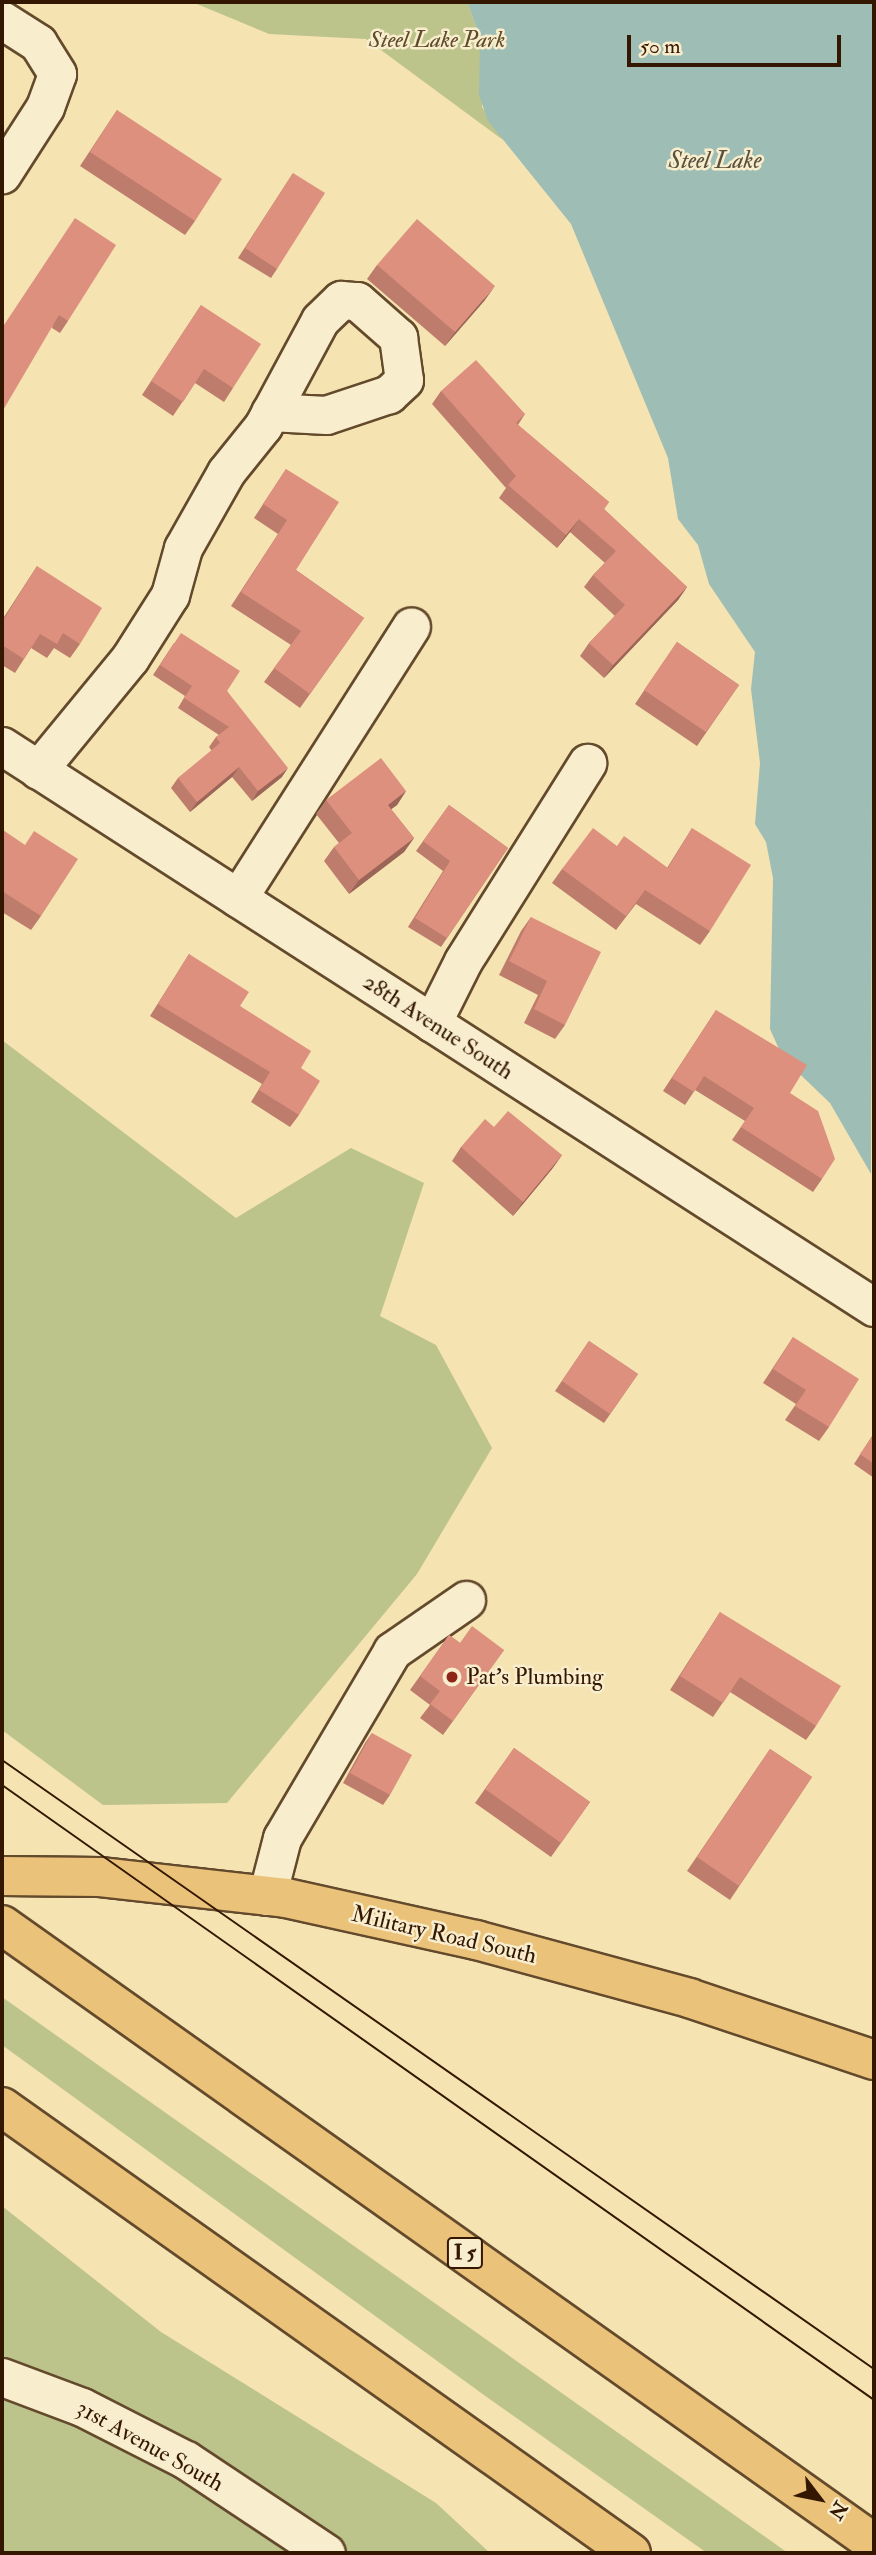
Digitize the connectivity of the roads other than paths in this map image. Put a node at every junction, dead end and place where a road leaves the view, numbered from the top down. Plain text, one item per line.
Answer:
1 (2, 20) edge
2 (2, 174) edge
3 (271, 412) dead end
4 (411, 626) dead end
5 (14, 761) edge
6 (587, 764) dead end
7 (238, 898) junction
8 (432, 1023) junction
9 (874, 1307) edge
10 (466, 1600) dead end
11 (2, 1876) edge
12 (267, 1896) junction
13 (2, 1925) edge
14 (874, 2060) edge
15 (2, 2107) edge
16 (2, 2377) edge
17 (874, 2543) edge
18 (326, 2553) edge
19 (631, 2553) edge

1 - 2 street
3 - 5 street
4 - 7 street
5 - 7 street, 28th Avenue South
6 - 8 street
7 - 8 street, 28th Avenue South
8 - 9 street, 28th Avenue South
10 - 12 street
11 - 12 main road, Military Road South
12 - 14 main road, Military Road South
13 - 17 main road, I 5
15 - 19 main road
16 - 18 street, 31st Avenue South

